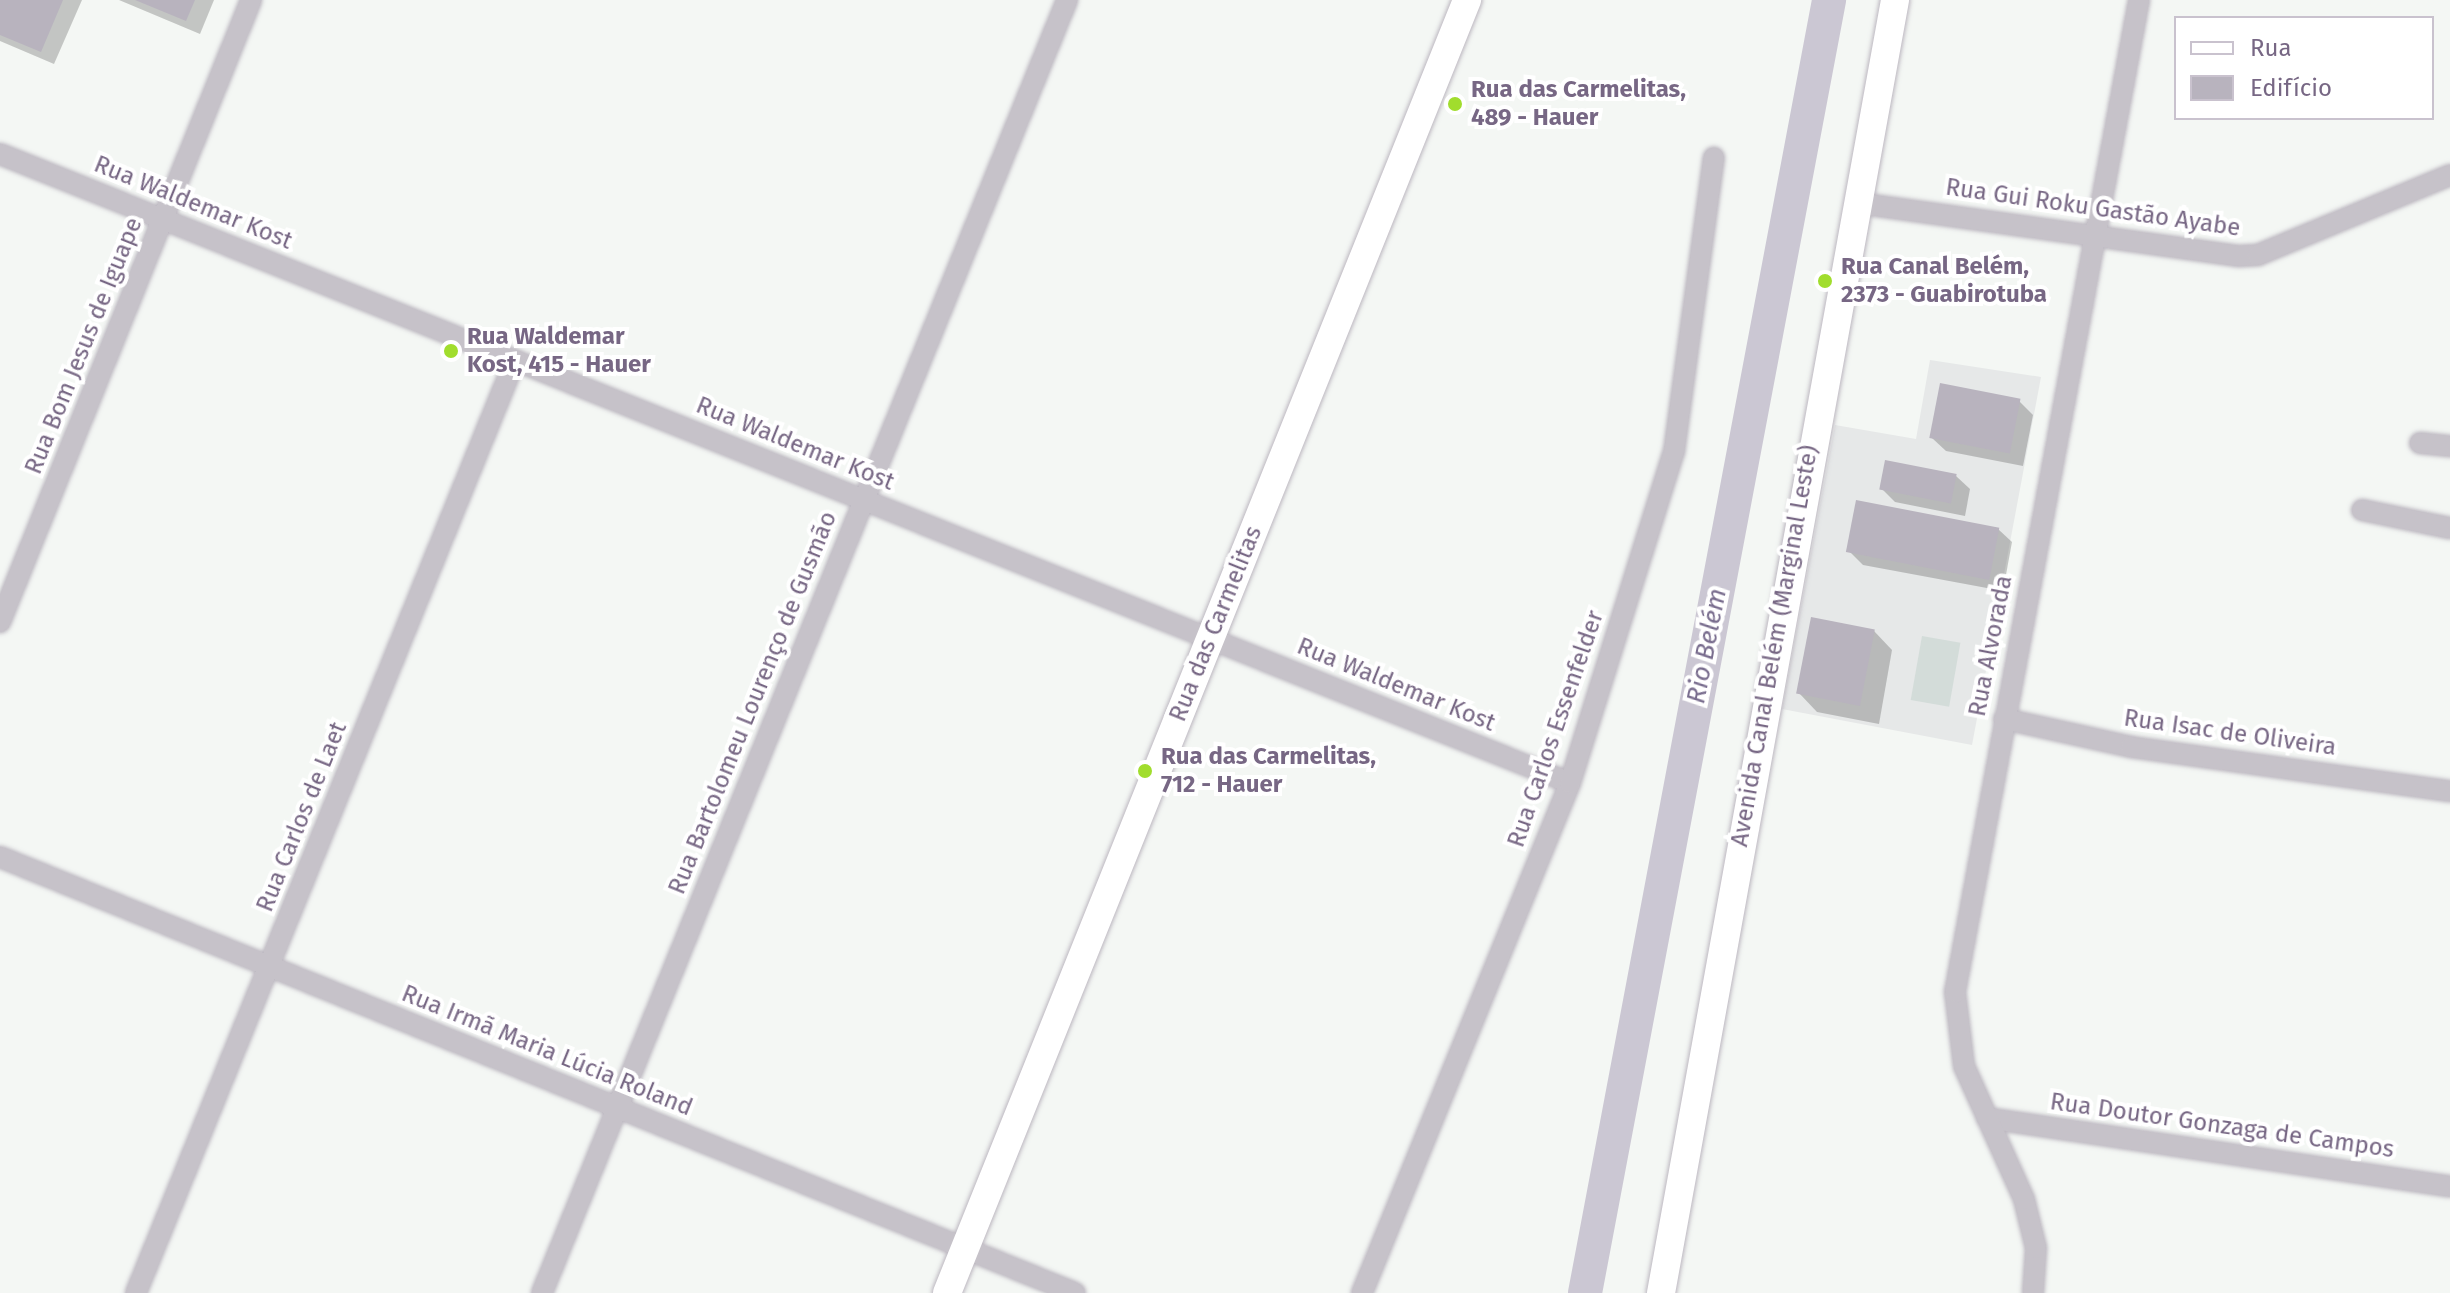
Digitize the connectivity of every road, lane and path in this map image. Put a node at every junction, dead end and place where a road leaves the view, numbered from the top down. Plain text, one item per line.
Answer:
1 (251, 0) edge
2 (1067, 0) edge
3 (1467, 0) edge
4 (1895, 0) edge
5 (2139, 0) edge
6 (0, 154) edge
7 (1714, 158) dead end
8 (2450, 175) edge
9 (1857, 203) junction
10 (163, 219) junction
11 (2095, 234) junction
12 (515, 360) junction
13 (2420, 443) dead end
14 (2450, 446) edge
15 (864, 500) junction
16 (2362, 510) dead end
17 (2450, 528) edge
18 (0, 622) edge
19 (1210, 639) junction
20 (2004, 719) junction
21 (1570, 783) junction
22 (2450, 791) edge
23 (0, 857) edge
24 (269, 966) junction
25 (617, 1108) junction
26 (1987, 1118) junction
27 (2450, 1186) edge
28 (965, 1248) junction
29 (136, 1293) edge
30 (542, 1293) edge
31 (947, 1293) edge
32 (1075, 1293) edge
33 (1362, 1293) edge
34 (1661, 1293) edge
35 (2033, 1293) edge

1 - 10 street, Rua Bom Jesus de Iguape
2 - 15 street, Rua Bartolomeu Lourenço de Gusmão
3 - 19 street, Rua das Carmelitas
4 - 9 street, Avenida Canal Belém (Marginal Leste)
5 - 11 street, Rua Alvorada
6 - 10 street, Rua Waldemar Kost
7 - 21 street, Rua Carlos Essenfelder
8 - 11 street, Rua Gui Roku Gastão Ayabe
9 - 11 street, Rua Gui Roku Gastão Ayabe
9 - 34 street, Avenida Canal Belém (Marginal Leste)
10 - 12 street, Rua Waldemar Kost
10 - 18 street, Rua Bom Jesus de Iguape
11 - 20 street, Rua Alvorada
12 - 15 street, Rua Waldemar Kost
12 - 24 street, Rua Carlos de Laet
13 - 14 street
15 - 19 street, Rua Waldemar Kost
15 - 25 street, Rua Bartolomeu Lourenço de Gusmão
16 - 17 street
19 - 21 street, Rua Waldemar Kost
19 - 28 street, Rua das Carmelitas
20 - 22 street, Rua Isac de Oliveira
20 - 26 street, Rua Alvorada
21 - 33 street, Rua Carlos Essenfelder
23 - 24 street, Rua Irmã Maria Lúcia Roland
24 - 25 street, Rua Irmã Maria Lúcia Roland
24 - 29 street, Rua Carlos de Laet
25 - 28 street, Rua Irmã Maria Lúcia Roland
25 - 30 street, Rua Bartolomeu Lourenço de Gusmão
26 - 27 street, Rua Doutor Gonzaga de Campos
26 - 35 street, Rua Alvorada
28 - 31 street, Rua das Carmelitas
28 - 32 street, Rua Irmã Maria Lúcia Roland

